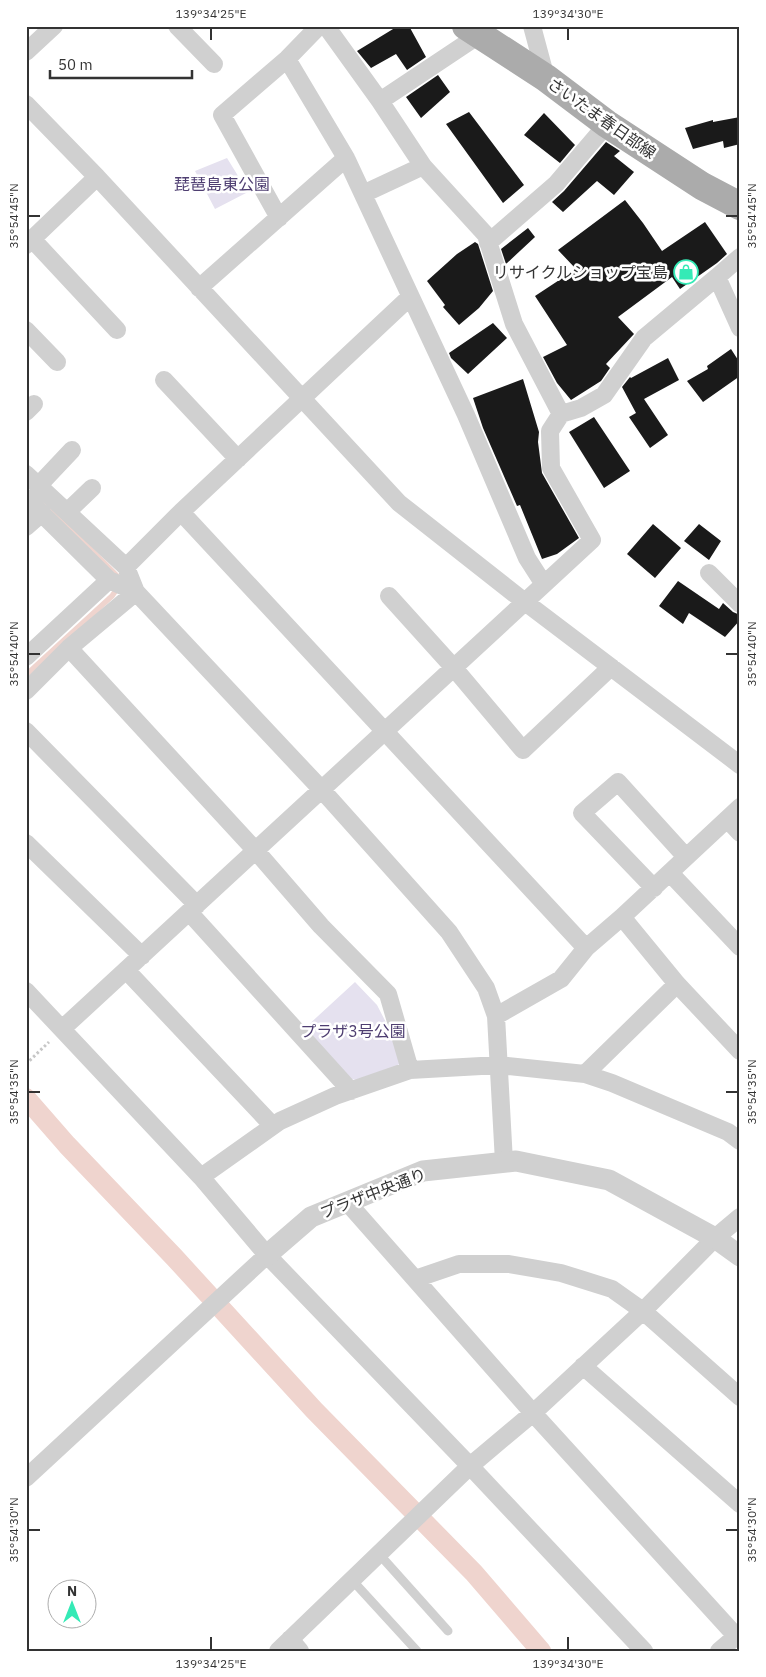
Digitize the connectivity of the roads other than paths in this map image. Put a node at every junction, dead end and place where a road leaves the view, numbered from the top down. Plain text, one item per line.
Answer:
1 (54, 26) edge
2 (177, 26) edge
3 (320, 26) edge
4 (326, 26) edge
5 (532, 26) edge
6 (472, 31) edge
7 (26, 52) edge
8 (287, 59) junction
9 (214, 64) dead end
10 (546, 78) junction
11 (380, 100) junction
12 (26, 104) edge
13 (607, 124) junction
14 (346, 158) junction
15 (423, 166) junction
16 (97, 176) junction
17 (363, 194) junction
18 (740, 206) edge
19 (279, 218) junction
20 (29, 242) edge
21 (488, 243) junction
22 (740, 257) edge
23 (718, 277) junction
24 (199, 288) junction
25 (410, 297) junction
26 (740, 328) edge
27 (26, 330) edge
28 (117, 330) dead end
29 (57, 362) dead end
30 (164, 380) dead end
31 (303, 399) junction
32 (561, 414) junction
33 (72, 450) dead end
34 (238, 459) junction
35 (30, 485) edge
36 (92, 488) dead end
37 (67, 512) junction
38 (182, 512) junction
39 (42, 513) junction
40 (26, 527) edge
41 (126, 567) junction
42 (709, 573) dead end
43 (109, 580) junction
44 (543, 583) junction
45 (136, 592) junction
46 (389, 596) dead end
47 (525, 602) junction
48 (740, 604) edge
49 (68, 648) junction
50 (26, 657) edge
51 (611, 667) junction
52 (454, 668) junction
53 (26, 691) edge
54 (26, 730) edge
55 (386, 732) junction
56 (740, 765) edge
57 (322, 790) junction
58 (740, 806) edge
59 (727, 819) junction
60 (740, 833) edge
61 (26, 843) edge
62 (256, 851) junction
63 (686, 857) junction
64 (670, 873) junction
65 (654, 888) junction
66 (193, 909) junction
67 (622, 917) junction
68 (740, 947) edge
69 (586, 948) junction
70 (142, 956) junction
71 (126, 970) junction
72 (678, 984) junction
73 (26, 991) edge
74 (496, 1016) junction
75 (62, 1030) junction
76 (740, 1051) edge
77 (499, 1065) junction
78 (410, 1070) junction
79 (585, 1074) junction
80 (351, 1091) junction
81 (273, 1126) junction
82 (740, 1141) edge
83 (504, 1162) junction
84 (201, 1177) junction
85 (348, 1202) junction
86 (740, 1217) edge
87 (715, 1238) junction
88 (267, 1255) junction
89 (740, 1256) edge
90 (415, 1279) junction
91 (643, 1311) junction
92 (582, 1366) junction
93 (740, 1398) edge
94 (533, 1413) junction
95 (470, 1466) junction
96 (26, 1478) edge
97 (740, 1504) edge
98 (379, 1554) junction
99 (352, 1580) junction
100 (448, 1631) dead end
101 (738, 1634) edge
102 (289, 1647) edge
103 (417, 1651) edge
104 (644, 1651) edge
105 (719, 1651) edge

1 - 7 street
2 - 9 street
3 - 8 street
4 - 11 street
5 - 10 street
6 - 10 main road, さいたま春日部線
6 - 11 street
8 - 14 street
8 - 19 street
10 - 13 main road, さいたま春日部線
11 - 15 street
12 - 16 street
13 - 18 main road, さいたま春日部線
13 - 21 street
14 - 17 street
14 - 19 street
15 - 17 street
15 - 21 street
16 - 20 street
16 - 24 street
17 - 25 street
19 - 24 street
20 - 28 street
21 - 32 street
22 - 23 street
23 - 26 street
23 - 32 street
24 - 31 street
25 - 31 street
25 - 44 street
27 - 29 street
30 - 34 street
31 - 34 street
31 - 47 street
32 - 44 street
33 - 35 street
34 - 38 street
35 - 37 street
35 - 39 street
36 - 37 street
37 - 41 street
38 - 41 street
38 - 55 street
39 - 40 street
39 - 43 street
41 - 45 street
42 - 48 street
43 - 45 street
43 - 50 street
44 - 47 street
45 - 49 street
45 - 57 street
46 - 52 street
47 - 51 street
47 - 52 street
49 - 53 street
49 - 62 street
51 - 52 street
51 - 56 street
52 - 55 street
54 - 66 street
55 - 57 street
55 - 69 street
57 - 62 street
57 - 74 street
58 - 59 street
59 - 60 street
59 - 63 street
61 - 70 street
62 - 66 street
62 - 78 street
63 - 64 street
63 - 65 street
64 - 65 street
64 - 68 street
65 - 67 street
66 - 70 street
66 - 80 street
67 - 69 street
67 - 72 street
69 - 74 street
70 - 71 street
71 - 75 street
71 - 81 street
72 - 76 street
72 - 79 street
73 - 75 street
74 - 77 street
75 - 84 street
77 - 78 street
77 - 79 street
77 - 83 street
78 - 80 street
79 - 82 street
80 - 81 street
81 - 84 street
83 - 85 street, プラザ中央通り
83 - 87 street, プラザ中央通り
84 - 88 street
85 - 88 street, プラザ中央通り
85 - 90 street
86 - 87 street
87 - 89 street, プラザ中央通り
87 - 91 street
88 - 95 street
88 - 96 street
90 - 91 street
90 - 94 street
91 - 92 street
91 - 93 street
92 - 94 street
92 - 97 street
94 - 95 street
94 - 101 street
95 - 98 street
95 - 104 street
98 - 99 street
98 - 100 lane
99 - 102 street
99 - 103 lane
101 - 105 street

